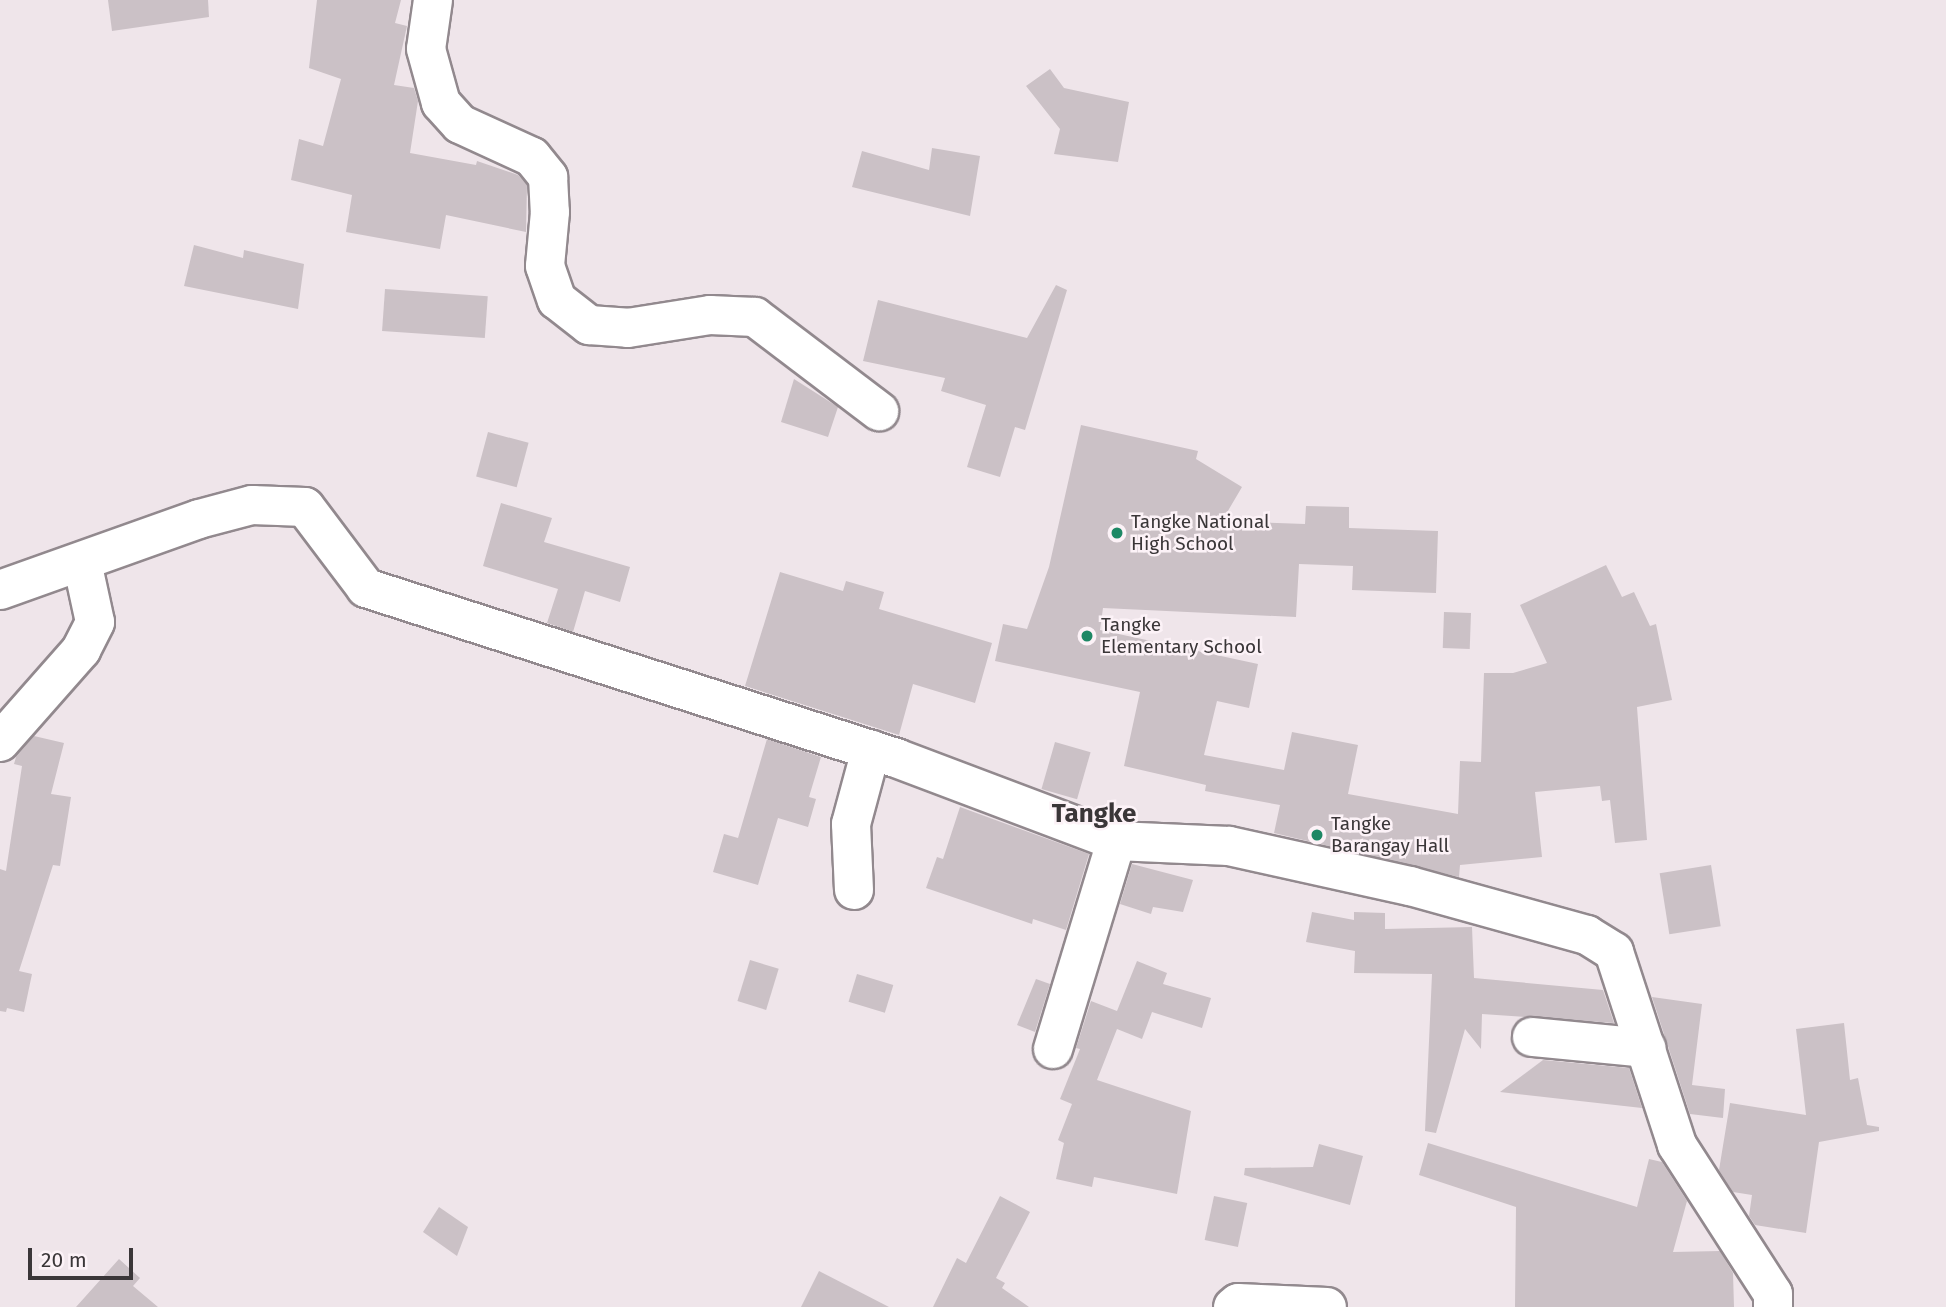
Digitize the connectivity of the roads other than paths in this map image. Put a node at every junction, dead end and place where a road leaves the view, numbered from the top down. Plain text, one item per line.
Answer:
1 (433, 0) edge
2 (879, 411) dead end
3 (0, 558) edge
4 (65, 569) junction
5 (0, 590) edge
6 (0, 742) edge
7 (871, 750) junction
8 (1116, 841) junction
9 (854, 890) dead end
10 (1532, 1037) dead end
11 (1646, 1048) junction
12 (1053, 1049) dead end
13 (1233, 1307) edge
14 (1327, 1307) edge
15 (1773, 1307) edge

1 - 2 street
3 - 4 street
4 - 5 street
4 - 6 street
4 - 7 street
7 - 8 street
7 - 9 street
8 - 11 street
8 - 12 street
10 - 11 street
11 - 15 street
13 - 14 street

